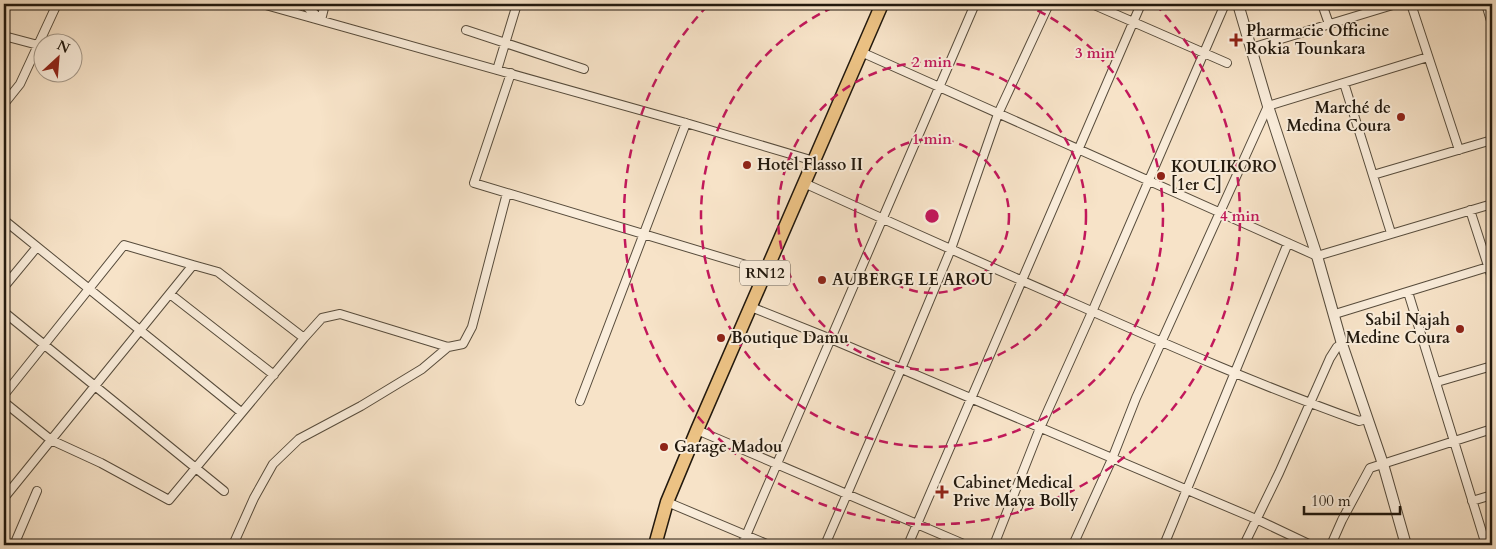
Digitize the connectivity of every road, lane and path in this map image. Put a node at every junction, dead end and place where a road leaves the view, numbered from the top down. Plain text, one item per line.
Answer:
1 (56, 4) edge
2 (262, 4) edge
3 (304, 4) edge
4 (326, 4) edge
5 (517, 4) edge
6 (882, 4) edge
7 (975, 4) edge
8 (1049, 4) edge
9 (1092, 4) edge
10 (1142, 4) edge
11 (1225, 4) edge
12 (1238, 4) edge
13 (1322, 4) edge
14 (1396, 4) edge
15 (1411, 4) edge
16 (1486, 4) edge
17 (321, 20) junction
18 (1134, 22) junction
19 (1329, 24) junction
20 (1492, 24) edge
21 (466, 30) dead end
22 (44, 32) edge
23 (4, 36) edge
24 (32, 43) edge
25 (505, 44) junction
26 (1251, 48) junction
27 (861, 52) junction
28 (1205, 53) junction
29 (1428, 57) junction
30 (32, 58) edge
31 (1227, 63) dead end
32 (584, 68) dead end
33 (497, 70) junction
34 (510, 73) junction
35 (1344, 83) junction
36 (939, 87) junction
37 (8, 92) edge
38 (4, 104) edge
39 (1268, 106) junction
40 (998, 114) junction
41 (686, 122) junction
42 (1492, 140) edge
43 (1078, 149) junction
44 (1459, 150) junction
45 (814, 161) junction
46 (1373, 175) junction
47 (1149, 181) junction
48 (804, 183) junction
49 (507, 193) junction
50 (1492, 204) edge
51 (1470, 210) junction
52 (1220, 212) junction
53 (882, 219) junction
54 (4, 220) edge
55 (644, 234) junction
56 (1391, 234) junction
57 (1288, 243) junction
58 (37, 246) junction
59 (951, 249) junction
60 (1317, 256) junction
61 (193, 265) junction
62 (1488, 267) junction
63 (766, 271) junction
64 (1492, 278) edge
65 (1021, 280) junction
66 (4, 287) edge
67 (89, 289) junction
68 (1408, 292) junction
69 (170, 294) junction
70 (750, 307) junction
71 (4, 312) edge
72 (1092, 312) junction
73 (1335, 314) junction
74 (140, 330) junction
75 (304, 338) junction
76 (831, 339) junction
77 (1161, 342) junction
78 (1342, 344) junction
79 (44, 345) junction
80 (448, 348) junction
81 (1492, 366) edge
82 (902, 369) junction
83 (1235, 373) junction
84 (274, 376) junction
85 (1437, 382) junction
86 (95, 386) junction
87 (4, 394) edge
88 (971, 399) junction
89 (580, 401) dead end
90 (4, 402) edge
91 (1310, 404) junction
92 (241, 412) junction
93 (1368, 419) junction
94 (1040, 428) junction
95 (1492, 429) edge
96 (697, 430) junction
97 (51, 440) junction
98 (1455, 442) junction
99 (1112, 459) junction
100 (777, 464) junction
101 (1383, 464) junction
102 (196, 468) junction
103 (1186, 490) junction
104 (37, 491) dead end
105 (224, 491) dead end
106 (847, 494) junction
107 (1492, 495) edge
108 (4, 498) edge
109 (1472, 501) junction
110 (667, 502) junction
111 (1256, 519) junction
112 (917, 524) junction
113 (746, 536) junction
114 (14, 545) edge
115 (233, 545) edge
116 (655, 545) edge
117 (742, 545) edge
118 (769, 545) edge
119 (825, 545) edge
120 (908, 545) edge
121 (966, 545) edge
122 (994, 545) edge
123 (1073, 545) edge
124 (1164, 545) edge
125 (1244, 545) edge
126 (1311, 545) edge
127 (1331, 545) edge
128 (1406, 545) edge
129 (1486, 545) edge

1 - 22 street
2 - 17 street
3 - 17 street
4 - 17 street
5 - 25 street
6 - 27 main road, RN12
7 - 36 street
8 - 40 street
9 - 18 street
10 - 18 street
11 - 28 street
12 - 26 street
13 - 19 street
14 - 19 street
15 - 29 street
16 - 20 street
17 - 33 street
18 - 28 street
18 - 43 street
19 - 26 street
21 - 25 street
23 - 24 street
25 - 32 street
25 - 33 street
26 - 39 street
27 - 36 street
27 - 45 main road, RN12
28 - 31 street
28 - 47 street
29 - 35 street
29 - 44 street
30 - 37 street
33 - 34 street
34 - 41 street
34 - 49 street
35 - 39 street
35 - 46 street
36 - 40 street
36 - 53 street
37 - 38 street
39 - 52 street
39 - 60 street
40 - 43 street
40 - 59 street
41 - 45 street
41 - 55 street
42 - 44 street
43 - 47 street
43 - 65 street
44 - 46 street
45 - 48 main road, RN12
46 - 56 street
47 - 52 street
47 - 72 street
48 - 53 street
48 - 63 main road, RN12
49 - 55 street
49 - 80 street
50 - 51 street
51 - 56 street
51 - 62 street
52 - 57 street
52 - 77 street
53 - 59 street
53 - 76 street
54 - 58 street
55 - 63 street
55 - 89 street
56 - 60 street
57 - 60 street
57 - 83 street
58 - 66 street
58 - 67 street
59 - 65 street
59 - 82 street
60 - 73 street
61 - 67 street
61 - 69 street
61 - 75 street
62 - 64 street
62 - 68 street
63 - 70 main road, RN12
65 - 72 street
65 - 88 street
67 - 74 street
67 - 79 street
68 - 73 street
68 - 85 street
69 - 74 street
69 - 84 street
70 - 76 street
70 - 96 main road, RN12
71 - 79 street
72 - 77 street
72 - 94 street
73 - 78 street
74 - 86 street
74 - 92 street
75 - 80 street
75 - 84 street
76 - 82 street
76 - 100 street
77 - 83 street
77 - 99 street
78 - 91 street
78 - 93 street
79 - 86 street
79 - 87 street
80 - 115 street
81 - 85 street
82 - 88 street
82 - 106 street
83 - 91 street
83 - 103 street
84 - 92 street
85 - 98 street
86 - 97 street
86 - 102 street
88 - 94 street
88 - 112 street
90 - 97 street
91 - 93 street
91 - 111 street
92 - 102 street
93 - 101 street
94 - 99 street
94 - 122 street
95 - 98 street
96 - 100 street
96 - 110 main road, RN12
97 - 102 street
97 - 108 street
98 - 101 street
98 - 109 street
99 - 103 street
99 - 123 street
100 - 106 street
100 - 113 street
101 - 127 street
101 - 128 street
102 - 105 street
103 - 111 street
103 - 124 street
104 - 114 street
106 - 112 street
106 - 119 street
107 - 109 street
109 - 129 street
110 - 113 street
110 - 116 main road, RN12
111 - 125 street
111 - 126 street
112 - 120 street
112 - 121 street
113 - 117 street
113 - 118 street

